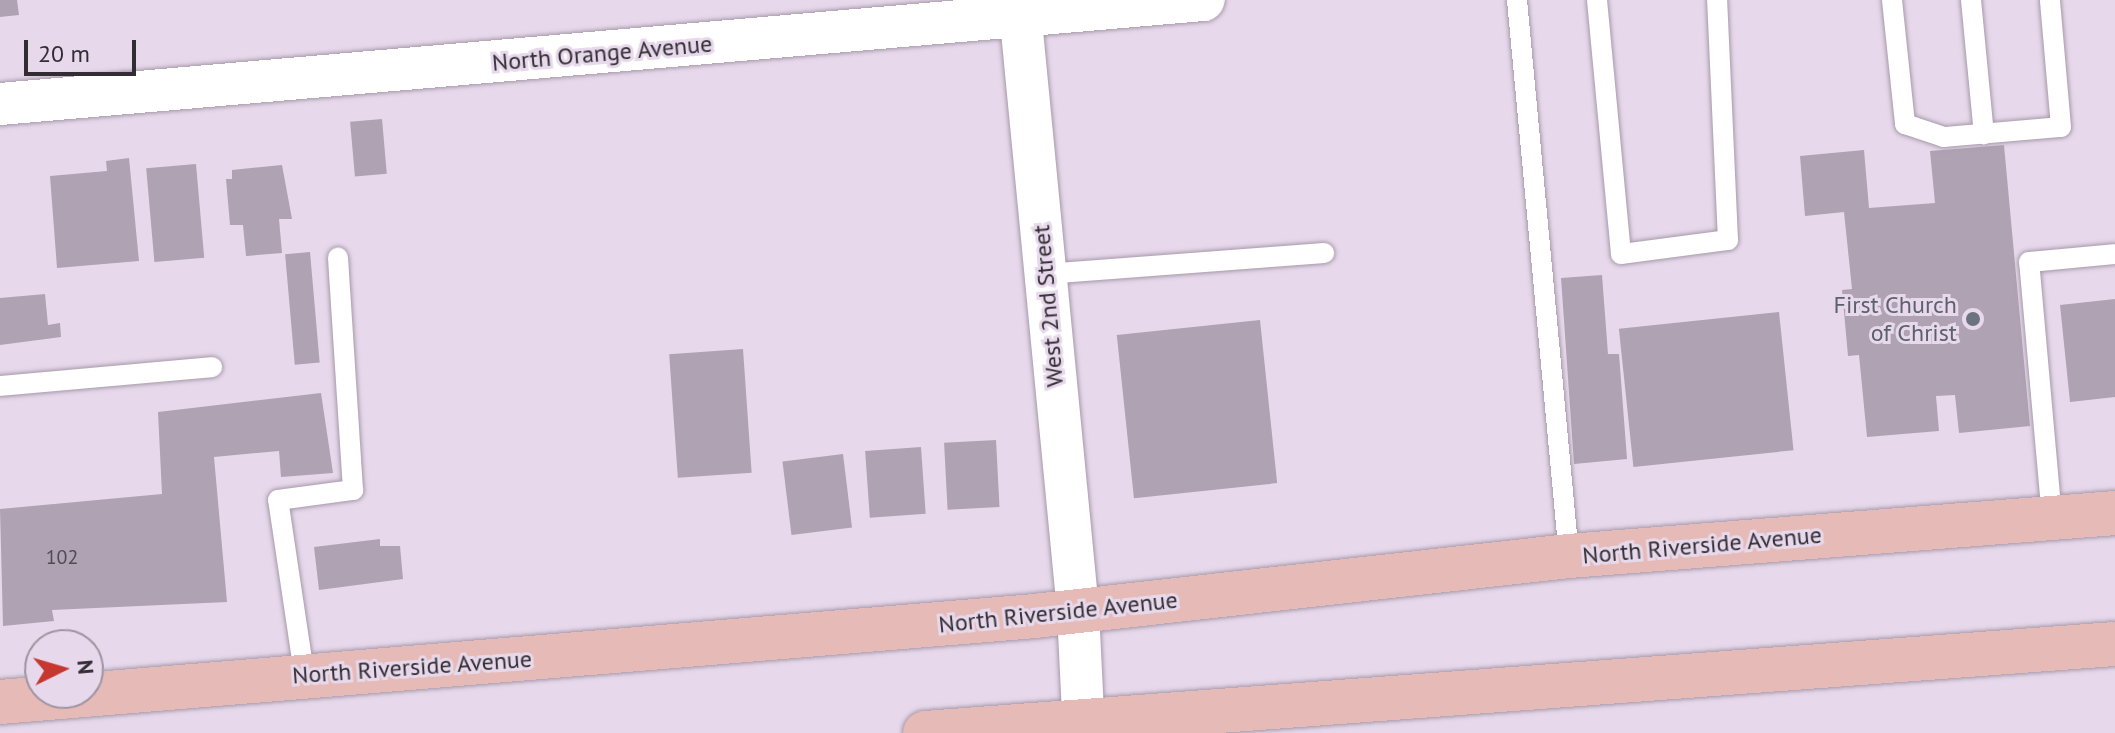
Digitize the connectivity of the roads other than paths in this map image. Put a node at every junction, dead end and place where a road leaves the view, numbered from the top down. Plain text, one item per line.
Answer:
1 (1204, 0) edge
2 (1517, 0) edge
3 (1597, 0) edge
4 (1717, 0) edge
5 (1892, 0) edge
6 (1971, 0) edge
7 (2050, 0) edge
8 (1020, 9) edge
9 (0, 104) edge
10 (1984, 134) junction
11 (1324, 253) dead end
12 (2115, 254) edge
13 (338, 257) dead end
14 (1045, 274) junction
15 (212, 367) dead end
16 (0, 386) edge
17 (2115, 513) edge
18 (2052, 518) junction
19 (1569, 556) junction
20 (1078, 611) junction
21 (2115, 644) edge
22 (304, 673) junction
23 (0, 702) edge
24 (1084, 726) edge
25 (925, 733) edge

1 - 8 street, North Orange Avenue
2 - 19 lane
3 - 4 lane
5 - 10 lane
6 - 10 lane
7 - 10 lane
8 - 9 street, North Orange Avenue
8 - 14 street, West 2nd Street
11 - 14 lane
12 - 18 lane
13 - 22 lane
14 - 20 street, West 2nd Street
15 - 16 lane
17 - 18 main road, North Riverside Avenue
18 - 19 main road, North Riverside Avenue
19 - 20 main road, North Riverside Avenue
20 - 22 main road, North Riverside Avenue
20 - 24 street, West 2nd Street
21 - 24 main road
22 - 23 main road, North Riverside Avenue
24 - 25 main road

